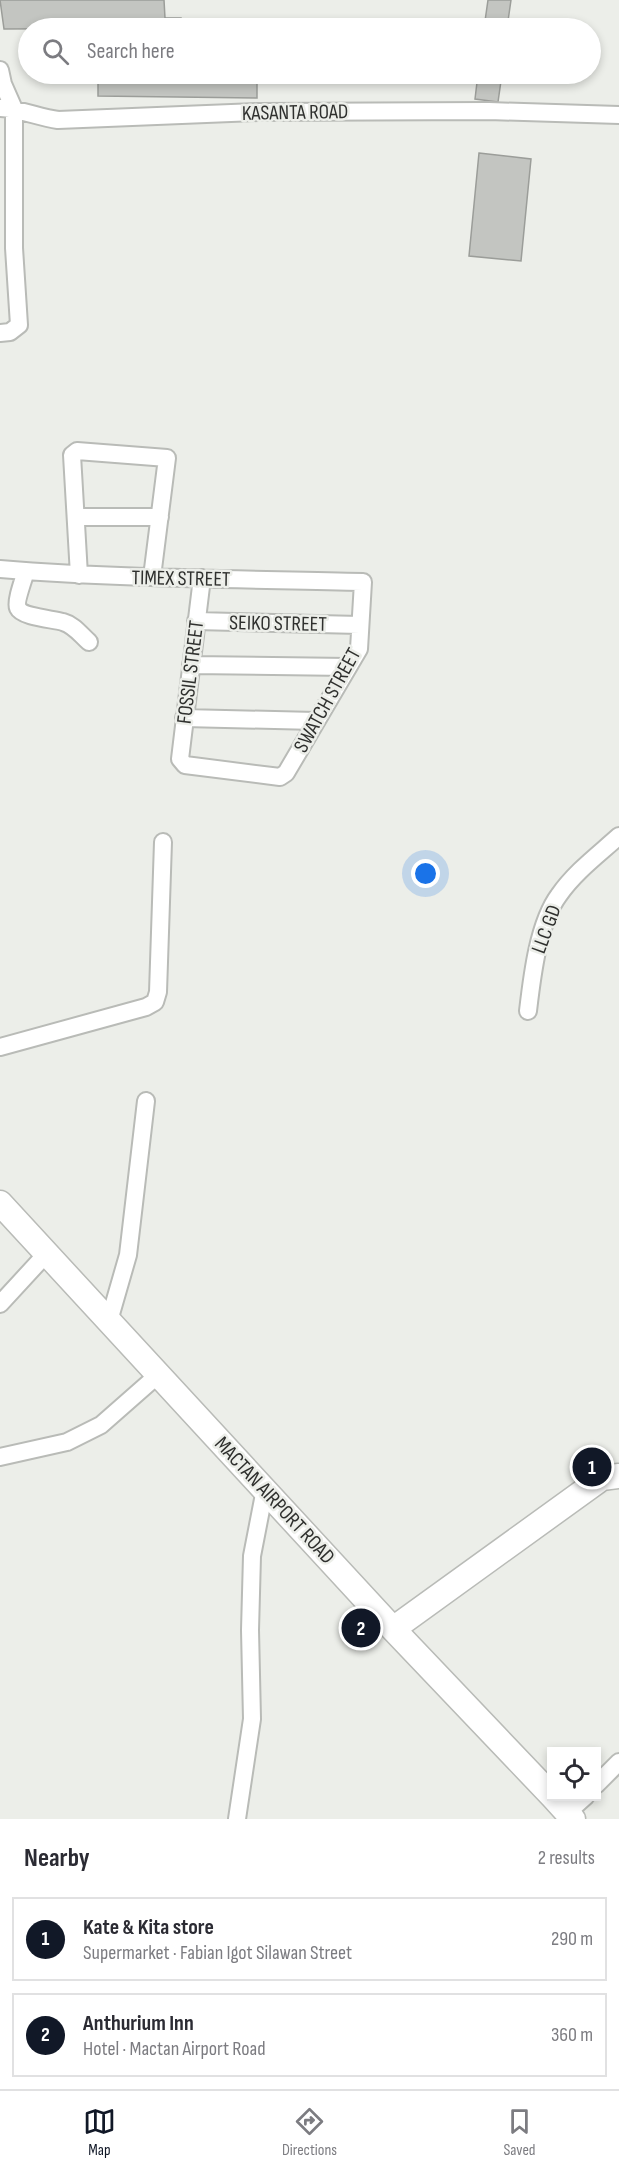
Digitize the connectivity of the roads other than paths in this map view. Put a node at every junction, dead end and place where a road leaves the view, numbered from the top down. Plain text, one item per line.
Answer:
1 (0, 70) edge
2 (7, 108) edge
3 (619, 115) edge
4 (0, 333) edge
5 (76, 517) junction
6 (160, 518) junction
7 (0, 569) edge
8 (26, 571) junction
9 (79, 575) junction
10 (152, 577) junction
11 (202, 578) junction
12 (363, 582) joint
13 (196, 621) junction
14 (360, 625) junction
15 (88, 642) dead end
16 (190, 665) junction
17 (348, 667) junction
18 (184, 718) junction
19 (316, 722) junction
20 (280, 777) joint
21 (619, 836) edge
22 (163, 842) dead end
23 (528, 1011) dead end
24 (0, 1047) edge
25 (146, 1101) dead end
26 (0, 1203) edge
27 (47, 1253) junction
28 (0, 1304) edge
29 (110, 1321) junction
30 (159, 1374) junction
31 (0, 1457) edge
32 (619, 1476) edge
33 (265, 1489) junction
34 (393, 1629) junction
35 (619, 1762) edge
36 (601, 1781) edge
37 (561, 1806) edge
38 (237, 1819) edge

1 - 2 street
2 - 3 street, KASANTA ROAD
2 - 4 street
5 - 6 street
5 - 6 street
5 - 9 street
6 - 10 street
7 - 8 street, TIMEX STREET
8 - 9 street, TIMEX STREET
8 - 15 street
9 - 10 street, TIMEX STREET
10 - 11 street, TIMEX STREET
11 - 12 street, TIMEX STREET
11 - 13 street, FOSSIL STREET
12 - 14 street, SWATCH STREET
13 - 14 street, SEIKO STREET
13 - 16 street, FOSSIL STREET
14 - 17 street, SWATCH STREET
16 - 17 street
16 - 18 street, FOSSIL STREET
17 - 19 street, SWATCH STREET
18 - 19 street
18 - 20 street, FOSSIL STREET
19 - 20 street, SWATCH STREET
21 - 23 street, LLC GD
22 - 24 street
25 - 29 street
26 - 27 main road, MACTAN AIRPORT ROAD
27 - 28 street
27 - 29 main road, MACTAN AIRPORT ROAD
29 - 30 main road, MACTAN AIRPORT ROAD
30 - 31 street
30 - 33 main road, MACTAN AIRPORT ROAD
32 - 34 main road
33 - 34 main road, MACTAN AIRPORT ROAD
33 - 38 street
34 - 37 main road, MACTAN AIRPORT ROAD
35 - 36 street

